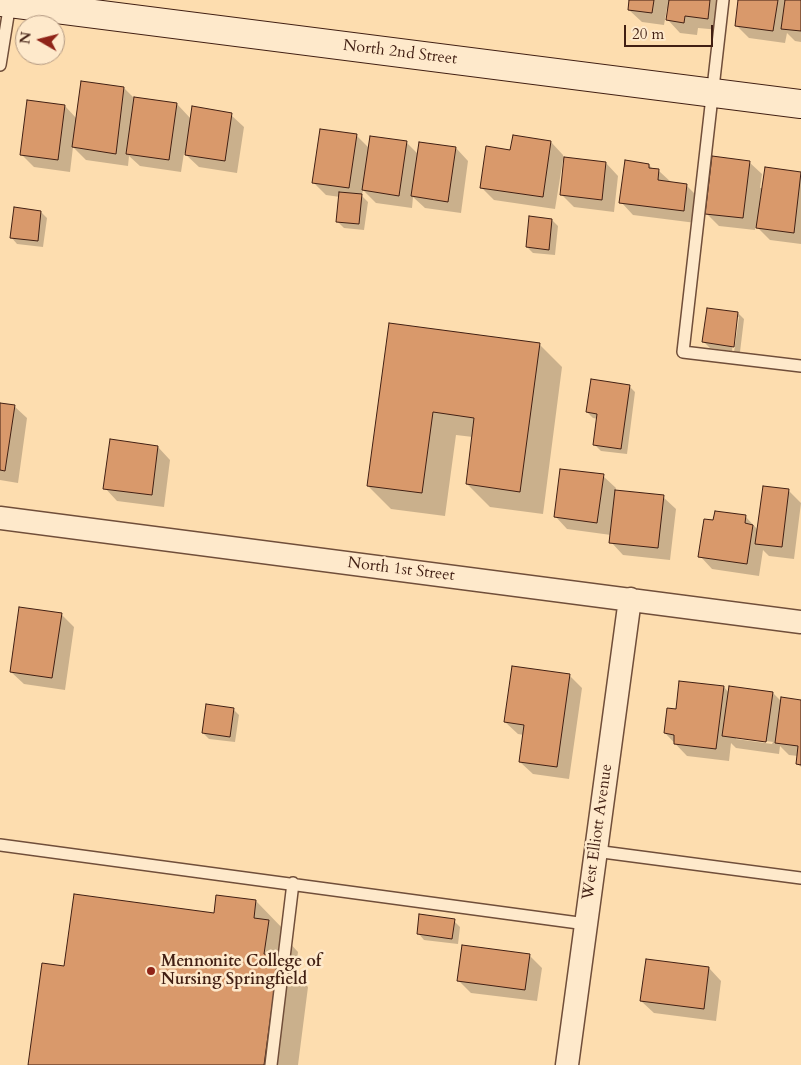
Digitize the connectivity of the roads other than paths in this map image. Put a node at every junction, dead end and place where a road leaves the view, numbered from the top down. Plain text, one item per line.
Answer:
1 (723, 0) edge
2 (5, 3) edge
3 (2, 50) edge
4 (0, 65) edge
5 (713, 92) junction
6 (801, 104) edge
7 (801, 366) edge
8 (0, 518) edge
9 (630, 599) junction
10 (801, 622) edge
11 (0, 846) edge
12 (595, 851) junction
13 (801, 878) edge
14 (293, 883) junction
15 (586, 924) junction
16 (271, 1065) edge
17 (567, 1065) edge

1 - 5 lane
2 - 3 lane
2 - 5 main road, North 2nd Street
3 - 4 lane
5 - 6 main road, North 2nd Street
5 - 7 lane
8 - 9 street, North 1st Street
9 - 10 street, North 1st Street
9 - 12 street, West Elliott Avenue
11 - 14 lane
12 - 13 lane
12 - 15 street, West Elliott Avenue
14 - 15 lane
14 - 16 lane
15 - 17 street, West Elliott Avenue

